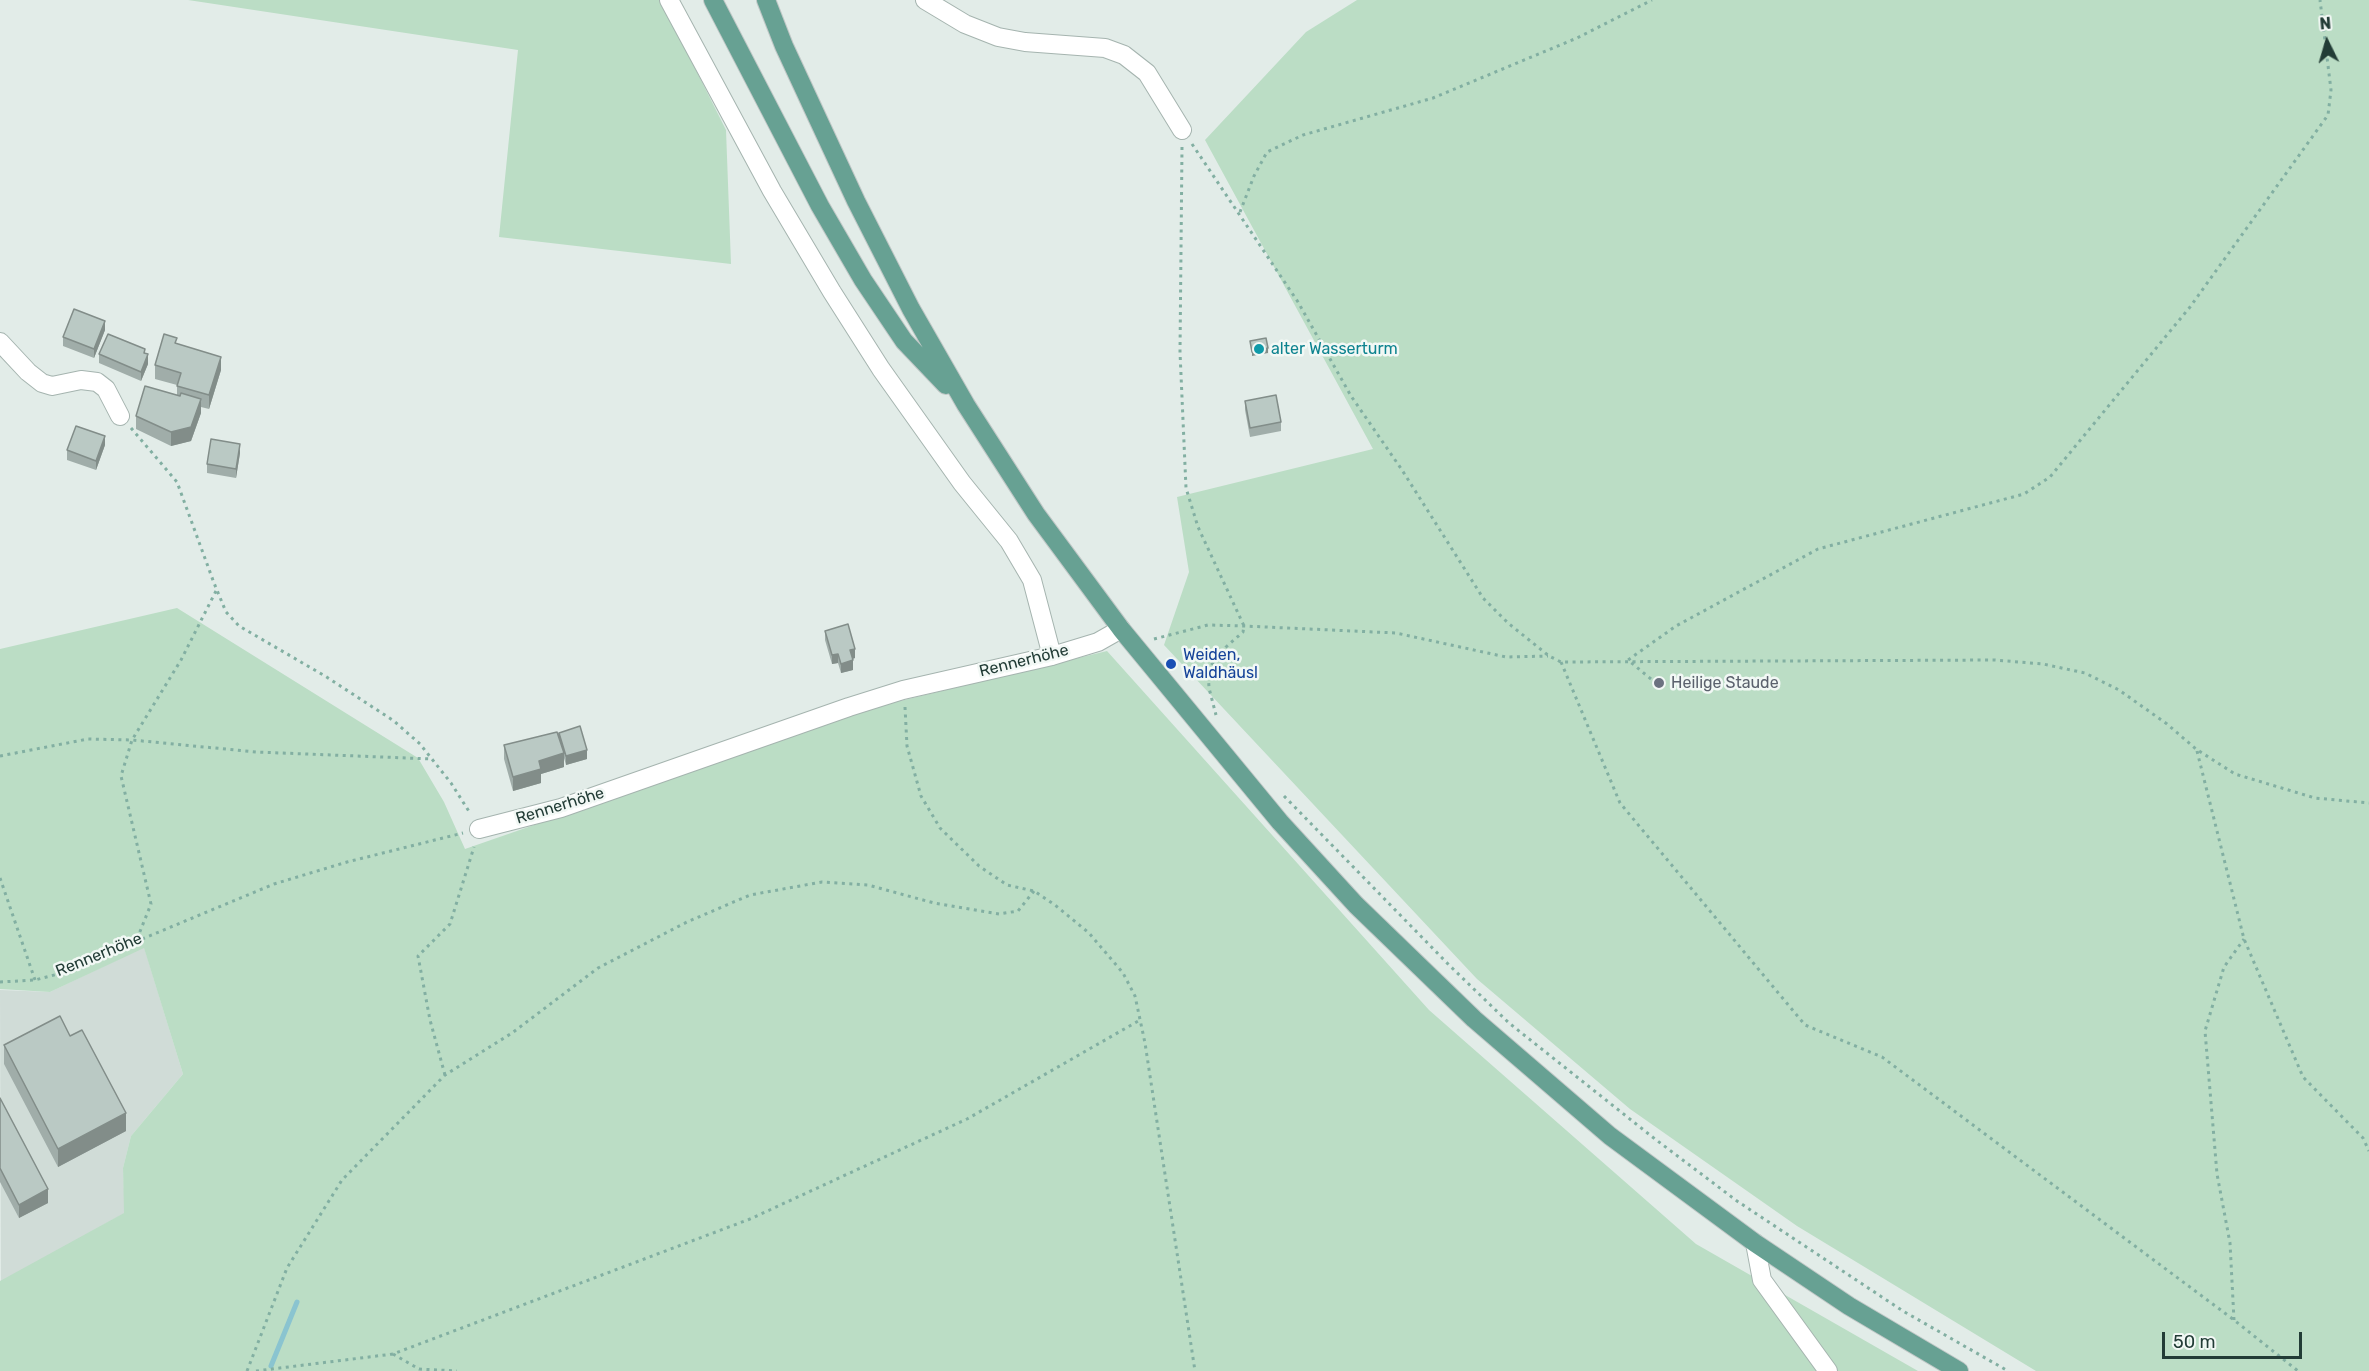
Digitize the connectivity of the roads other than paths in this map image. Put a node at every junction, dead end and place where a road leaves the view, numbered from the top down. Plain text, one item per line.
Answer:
1 (669, 0) edge
2 (713, 0) edge
3 (766, 0) edge
4 (925, 0) edge
5 (1182, 130) road end
6 (0, 342) edge
7 (966, 405) junction
8 (120, 416) road end
9 (1121, 629) junction
10 (1052, 656) junction
11 (479, 829) road end
12 (1755, 1243) junction
13 (1828, 1371) edge
14 (1959, 1371) edge

1 - 10 street
2 - 7 main road
3 - 7 main road
4 - 5 street
6 - 8 street
7 - 9 main road
9 - 10 street, Rennerhöhe
9 - 12 main road
10 - 11 street, Rennerhöhe
12 - 13 street
12 - 14 main road

